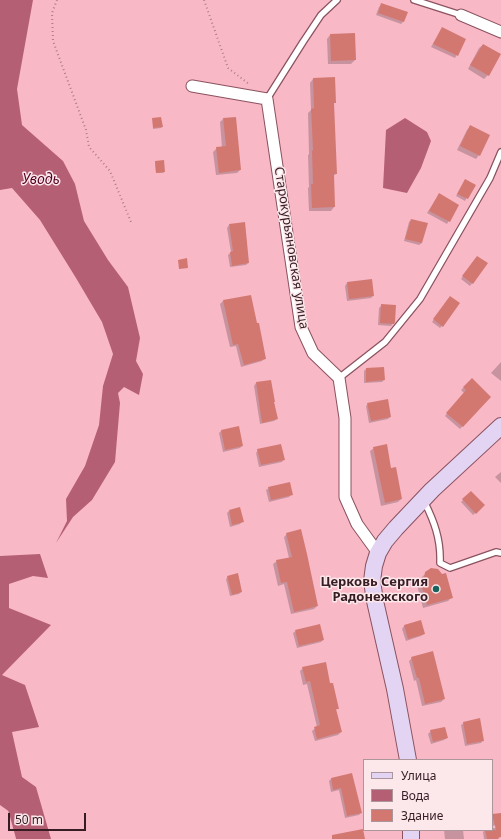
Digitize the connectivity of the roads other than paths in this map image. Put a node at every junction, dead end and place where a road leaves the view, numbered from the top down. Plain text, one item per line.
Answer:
1 (337, 0) edge
2 (414, 0) edge
3 (461, 15) joint
4 (501, 32) edge
5 (192, 86) dead end
6 (267, 99) junction
7 (501, 152) edge
8 (339, 378) junction
9 (501, 426) edge
10 (423, 500) junction
11 (501, 553) edge
12 (378, 554) junction
13 (408, 759) edge

1 - 6 lane
2 - 3 lane
3 - 4 street
5 - 6 street
6 - 8 street, Старокурьяновская улица
7 - 8 lane
8 - 12 street
9 - 10 main road
10 - 11 lane
10 - 12 main road
12 - 13 main road

